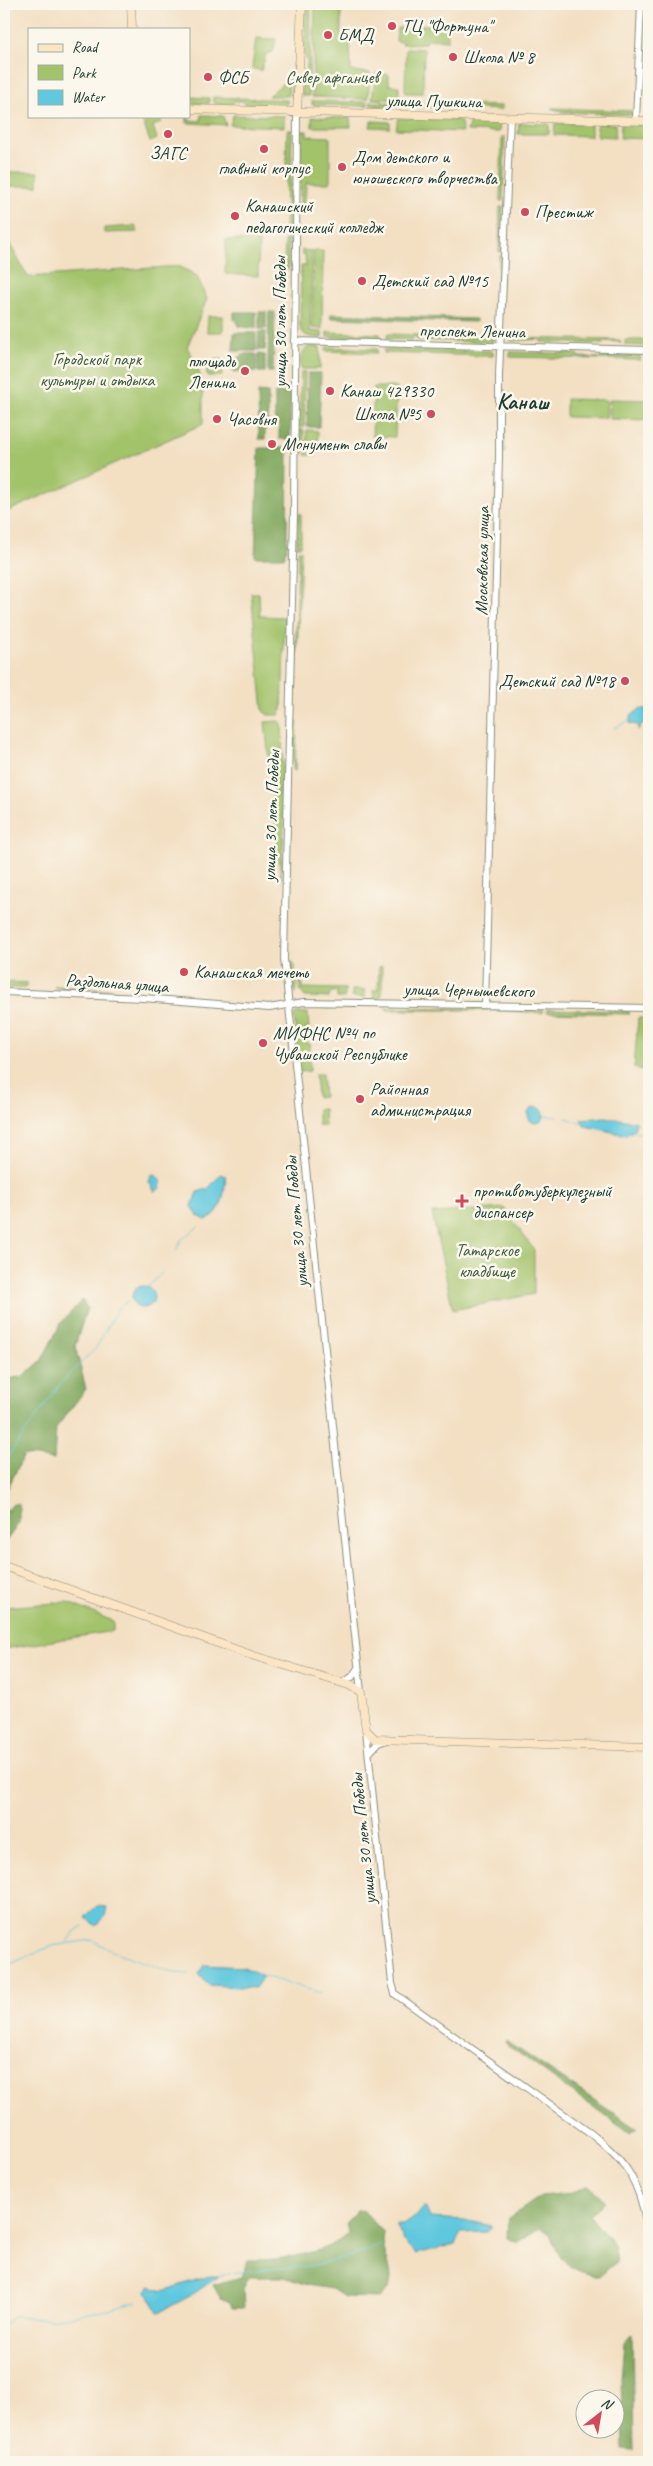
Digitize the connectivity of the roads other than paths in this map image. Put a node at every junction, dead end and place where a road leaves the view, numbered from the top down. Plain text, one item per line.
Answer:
1 (131, 4) edge
2 (302, 4) edge
3 (640, 4) edge
4 (132, 28) edge
5 (190, 109) edge
6 (211, 110) joint
7 (297, 113) junction
8 (510, 118) junction
9 (636, 120) junction
10 (649, 121) edge
11 (294, 341) junction
12 (500, 347) junction
13 (649, 350) edge
14 (4, 992) edge
15 (485, 1005) junction
16 (288, 1006) junction
17 (649, 1008) edge
18 (4, 1566) edge
19 (358, 1667) junction
20 (343, 1682) junction
21 (361, 1692) junction
22 (366, 1730) junction
23 (387, 1740) junction
24 (649, 1748) edge
25 (369, 1753) junction
26 (649, 2249) edge

1 - 4 main road
2 - 7 main road, улица 30 лет Победы
3 - 9 street
5 - 6 main road, улица Пушкина
6 - 7 street, улица Пушкина
7 - 8 main road, улица Пушкина
7 - 11 street, улица 30 лет Победы
8 - 9 main road, улица Пушкина
8 - 12 street, Московская улица
9 - 10 main road, улица Пушкина
11 - 12 street, проспект Ленина
11 - 16 street, улица 30 лет Победы
12 - 13 street, проспект Ленина
12 - 15 street, Московская улица
14 - 16 street, Раздольная улица
15 - 16 street, улица Чернышевского
15 - 17 street, улица Чернышевского
16 - 19 street, улица 30 лет Победы
18 - 20 main road
19 - 20 street
19 - 21 street, улица 30 лет Победы
20 - 21 main road
21 - 22 main road, улица 30 лет Победы
22 - 23 main road
22 - 25 street, улица 30 лет Победы
23 - 24 main road
23 - 25 street
25 - 26 street, улица 30 лет Победы

